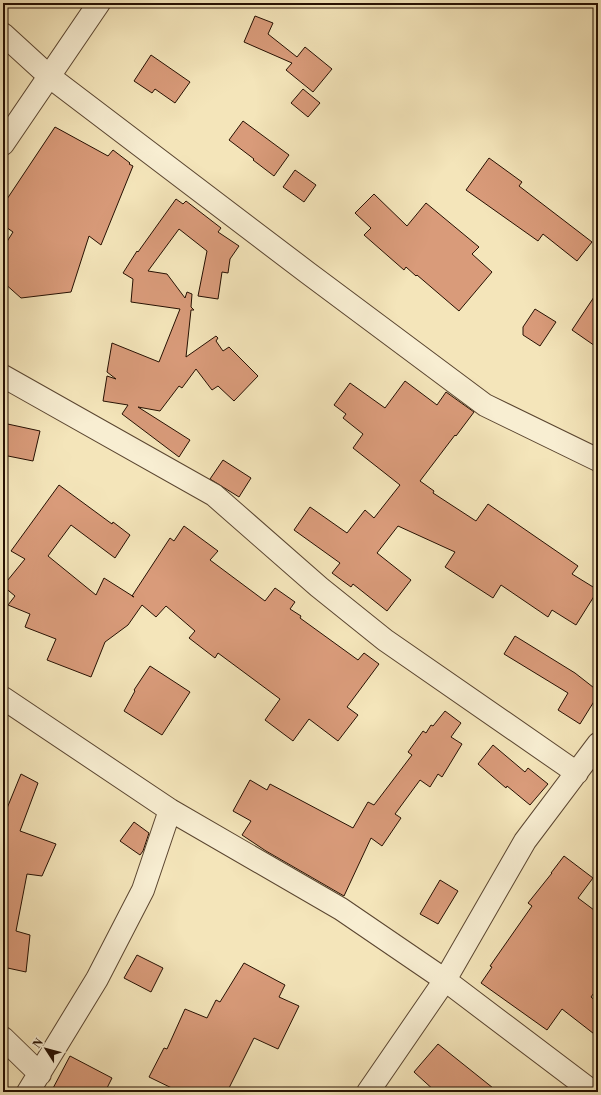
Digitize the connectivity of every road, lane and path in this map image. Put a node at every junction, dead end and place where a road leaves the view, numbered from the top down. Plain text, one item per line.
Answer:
1 (99, 3) edge
2 (3, 34) edge
3 (50, 77) junction
4 (3, 144) edge
5 (3, 376) edge
6 (598, 460) edge
7 (3, 698) edge
8 (598, 744) edge
9 (577, 773) junction
10 (170, 810) junction
11 (445, 980) junction
12 (3, 1038) edge
13 (40, 1074) junction
14 (28, 1092) edge
15 (368, 1092) edge
16 (593, 1092) edge

1 - 3 street
2 - 3 street
3 - 4 street
3 - 6 street
5 - 9 street
7 - 10 street
8 - 9 street
9 - 11 street
10 - 11 street
10 - 13 street
11 - 15 street
11 - 16 street
12 - 13 street
13 - 14 street

